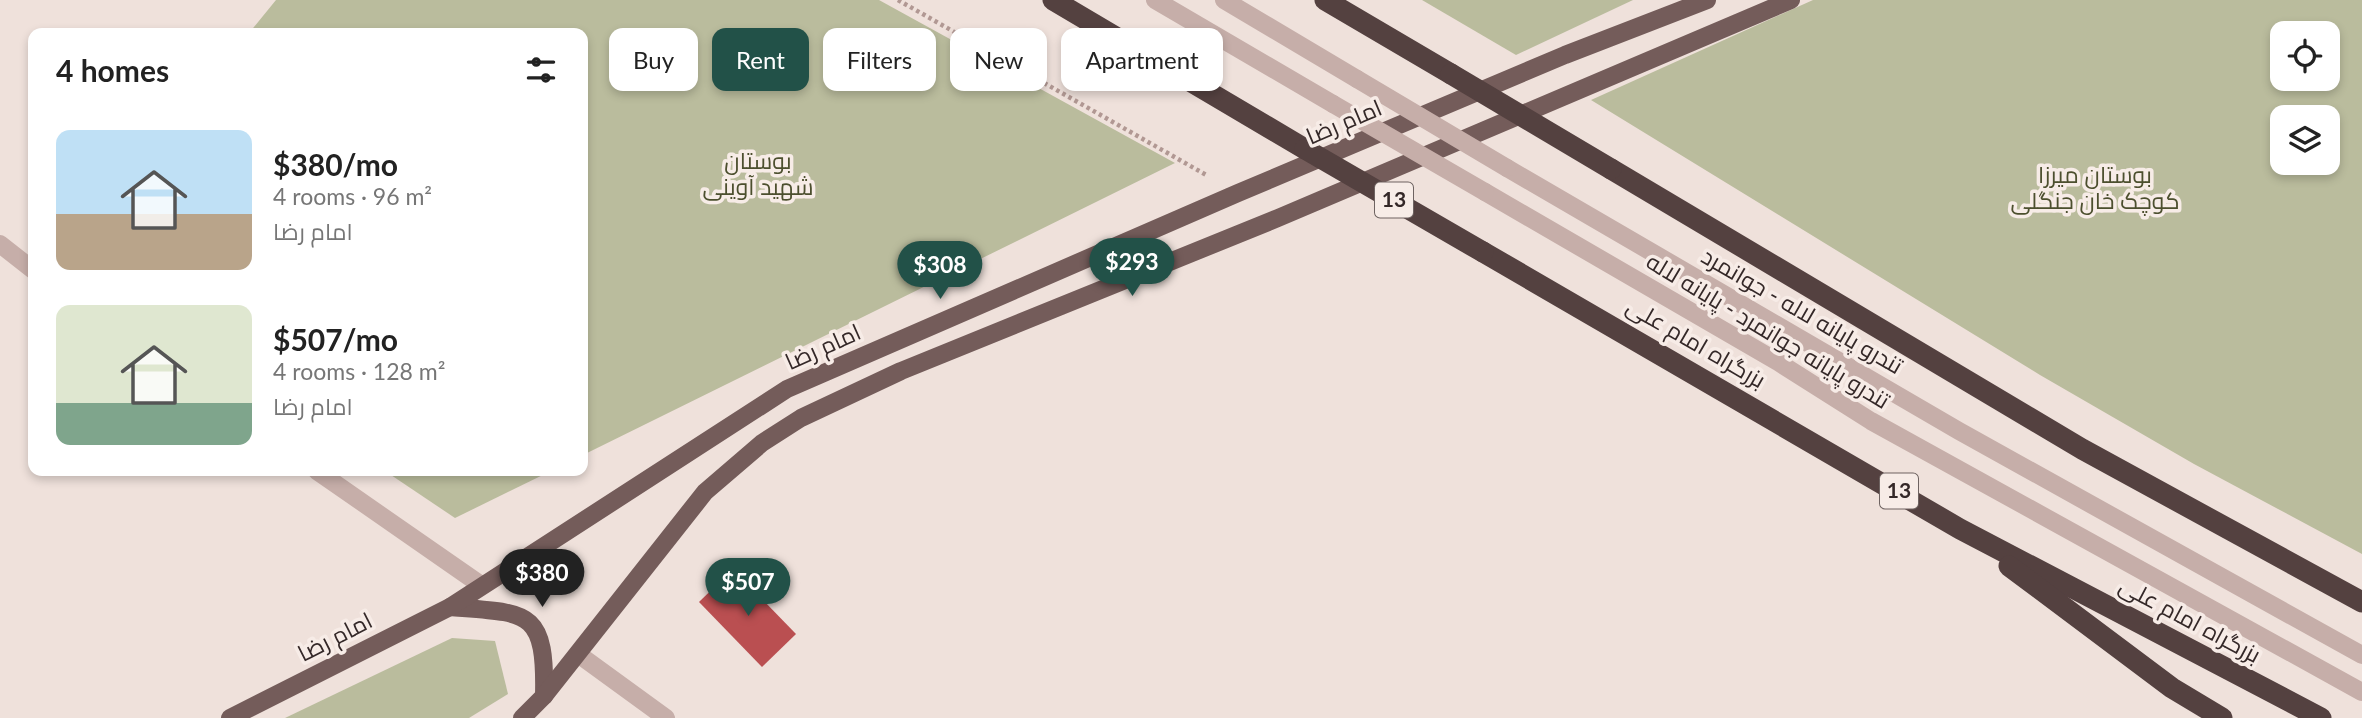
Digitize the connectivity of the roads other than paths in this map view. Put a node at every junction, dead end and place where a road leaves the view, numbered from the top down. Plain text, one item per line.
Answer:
1 (1053, 0) edge
2 (1156, 0) edge
3 (1224, 0) edge
4 (1325, 0) edge
5 (1707, 0) edge
6 (1791, 0) edge
7 (0, 244) edge
8 (28, 266) edge
9 (324, 476) edge
10 (1960, 529) junction
11 (481, 585) junction
12 (2362, 602) edge
13 (450, 607) junction
14 (579, 654) junction
15 (2362, 655) edge
16 (2362, 692) edge
17 (544, 696) junction
18 (230, 718) edge
19 (523, 718) edge
20 (666, 718) edge
21 (2222, 718) edge
22 (2321, 718) edge

1 - 10 highway, بزرگراه امام علی / 13, bridge
2 - 16 street, تندرو پایانه جوانمرد - پایانه لاله, bridge
3 - 15 street, تندرو پایانه لاله - جوانمرد, bridge
4 - 12 highway, bridge
5 - 11 main road, امام رضا
6 - 14 main road
7 - 8 street
9 - 11 street
10 - 21 highway
10 - 22 highway, بزرگراه امام علی / 13
11 - 13 main road, امام رضا
13 - 17 main road
13 - 18 main road, امام رضا
14 - 17 main road
14 - 20 street
17 - 19 main road

